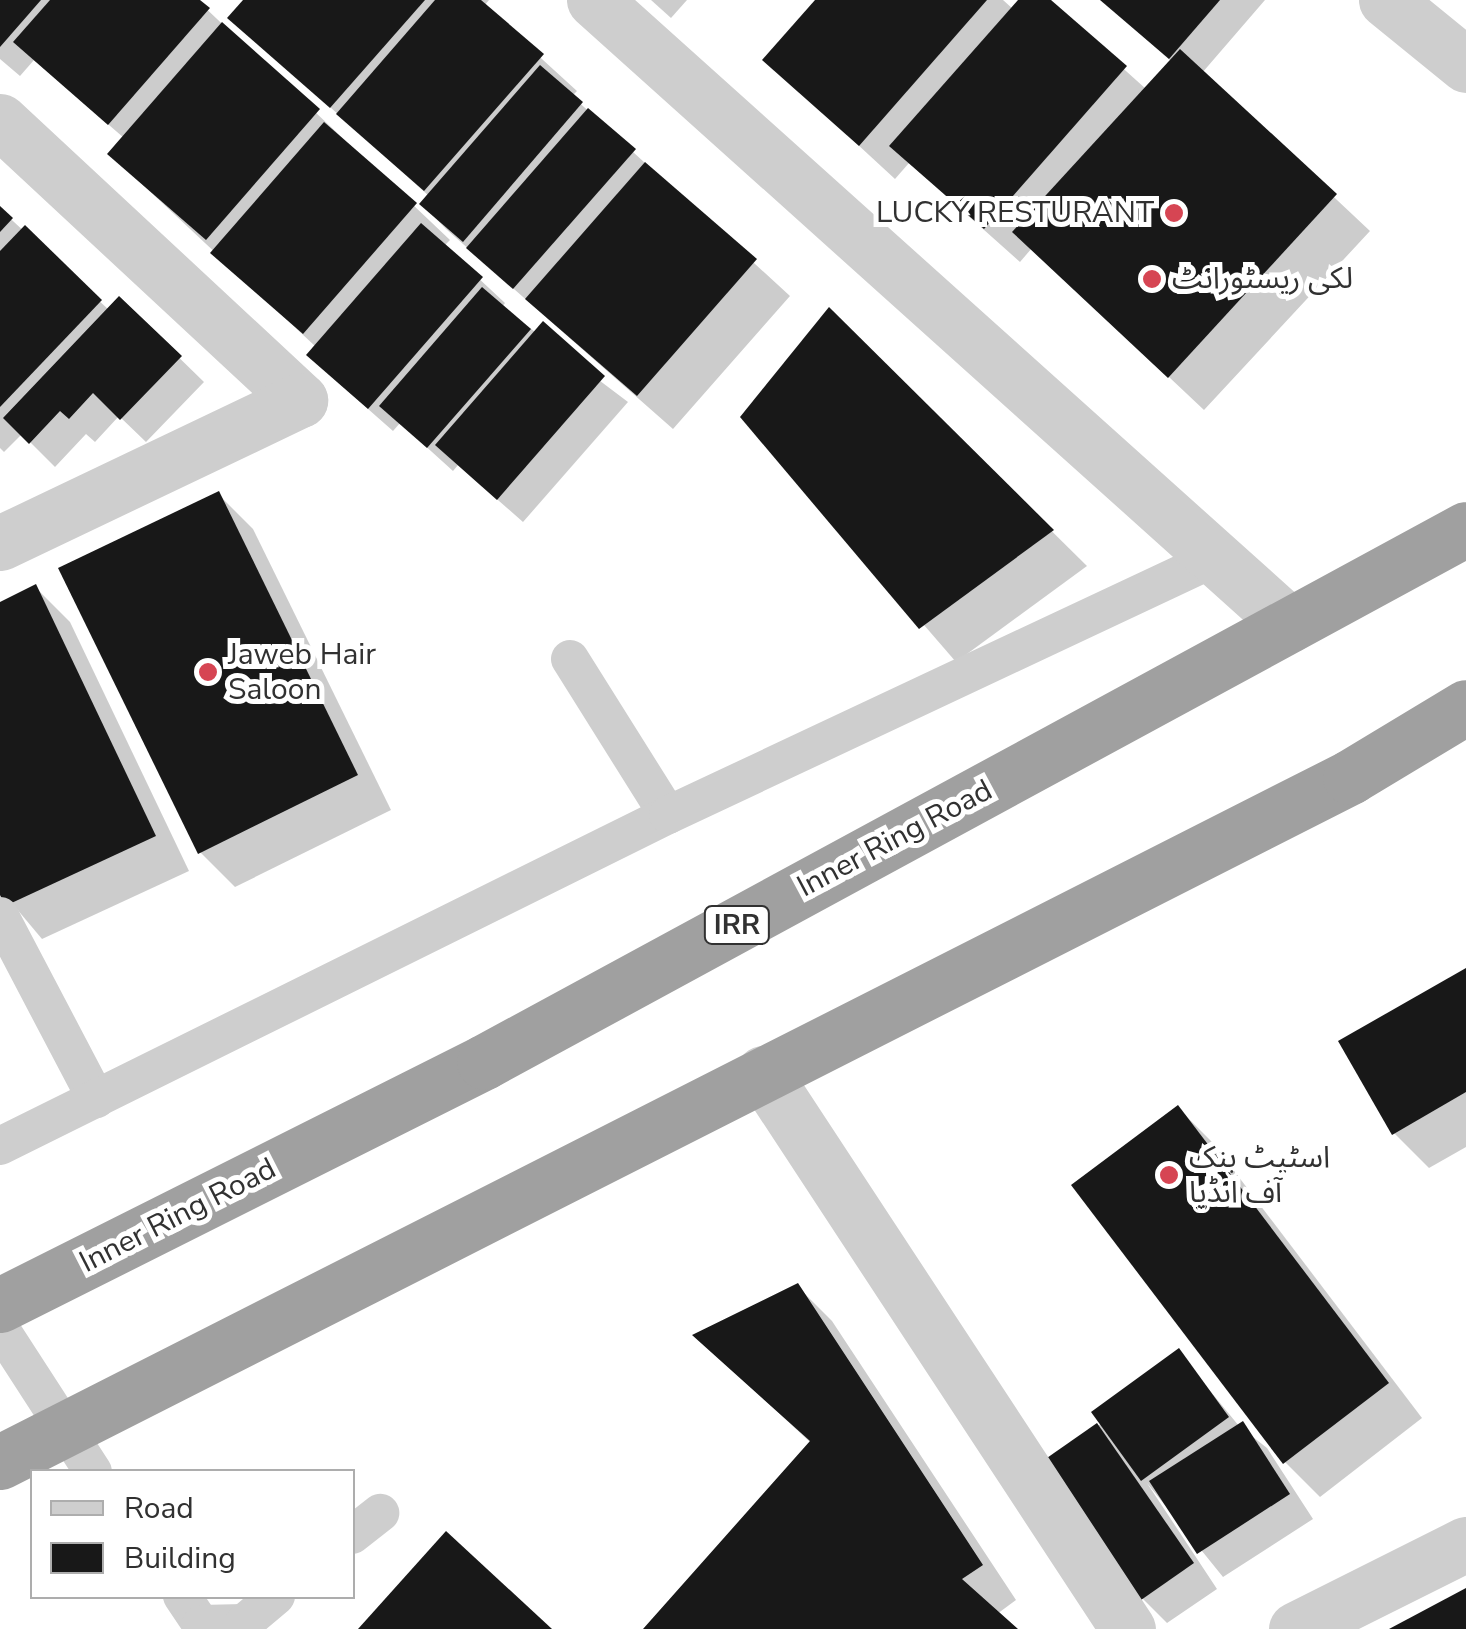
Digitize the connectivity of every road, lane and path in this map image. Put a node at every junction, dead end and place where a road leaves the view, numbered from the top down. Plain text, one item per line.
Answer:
1 (594, 0) edge
2 (1386, 0) edge
3 (1466, 65) edge
4 (0, 121) edge
5 (1466, 529) edge
6 (0, 543) edge
7 (1211, 560) junction
8 (1290, 625) junction
9 (570, 659) dead end
10 (1466, 708) edge
11 (668, 815) junction
12 (0, 916) edge
13 (763, 1073) junction
14 (96, 1098) junction
15 (0, 1146) edge
16 (0, 1306) edge
17 (0, 1328) edge
18 (78, 1451) edge
19 (0, 1462) edge
20 (1466, 1544) edge
21 (184, 1599) edge
22 (272, 1599) edge
23 (1128, 1629) edge
24 (1296, 1629) edge

1 - 7 street
2 - 3 street
4 - 6 street
5 - 8 highway, Inner Ring Road / IRR
7 - 8 street
7 - 11 lane
8 - 16 highway, Inner Ring Road / IRR
9 - 11 lane
10 - 13 highway
11 - 14 lane
12 - 14 lane
13 - 18 highway
13 - 23 street
14 - 15 lane
17 - 18 lane
18 - 19 highway
20 - 24 street
21 - 22 lane

